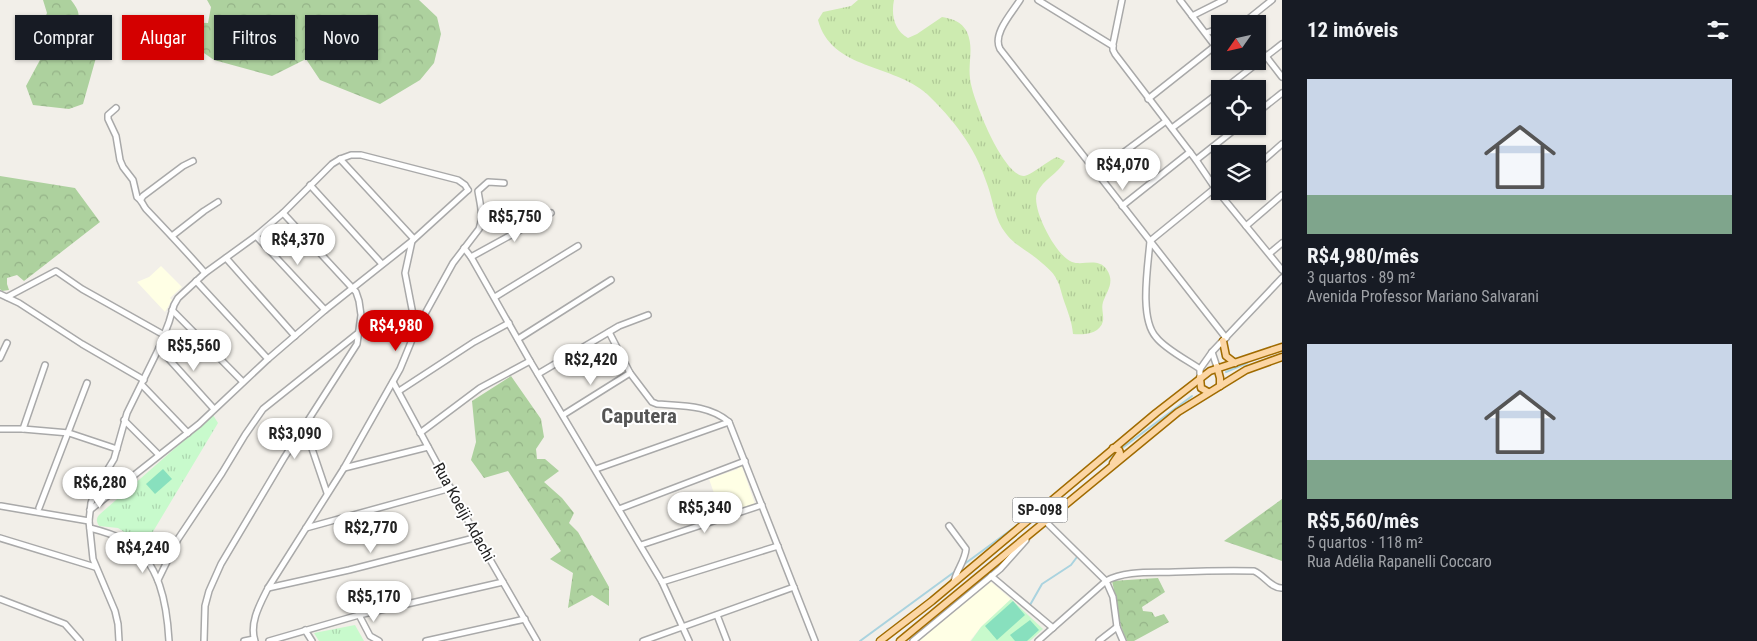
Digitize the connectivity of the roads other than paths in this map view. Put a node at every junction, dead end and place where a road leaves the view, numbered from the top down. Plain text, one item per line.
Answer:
1 (1020, 0) edge
2 (1038, 0) edge
3 (1122, 0) edge
4 (1180, 0) edge
5 (1224, 0) edge
6 (1272, 0) edge
7 (1253, 15) edge
8 (1192, 16) junction
9 (1211, 31) edge
10 (1206, 33) junction
11 (1211, 38) edge
12 (1282, 44) edge
13 (1113, 46) junction
14 (1211, 50) edge
15 (1266, 56) joint
16 (1248, 70) edge
17 (1282, 77) edge
18 (1235, 80) edge
19 (1282, 93) edge
20 (1148, 99) junction
21 (1211, 99) edge
22 (1266, 106) edge
23 (116, 108) dead end
24 (1166, 121) junction
25 (1172, 128) junction
26 (1228, 135) edge
27 (1282, 144) edge
28 (1190, 152) junction
29 (1266, 158) edge
30 (340, 159) junction
31 (1196, 160) junction
32 (193, 161) dead end
33 (1096, 174) junction
34 (1211, 182) edge
35 (504, 183) dead end
36 (310, 185) junction
37 (468, 190) junction
38 (478, 191) junction
39 (1211, 191) edge
40 (1282, 195) edge
41 (141, 200) junction
42 (1229, 200) edge
43 (218, 202) dead end
44 (1122, 206) junction
45 (283, 213) junction
46 (551, 213) dead end
47 (1246, 226) junction
48 (172, 236) junction
49 (256, 236) junction
50 (413, 240) junction
51 (1150, 241) junction
52 (1282, 244) edge
53 (578, 246) dead end
54 (464, 248) junction
55 (1270, 253) junction
56 (471, 257) junction
57 (226, 258) junction
58 (382, 264) junction
59 (1282, 270) edge
60 (204, 273) junction
61 (1282, 278) edge
62 (610, 280) dead end
63 (196, 281) junction
64 (353, 288) junction
65 (0, 294) edge
66 (7, 297) junction
67 (495, 297) junction
68 (172, 310) junction
69 (324, 310) junction
70 (648, 315) dead end
71 (509, 323) junction
72 (416, 330) junction
73 (609, 332) junction
74 (358, 334) junction
75 (164, 335) junction
76 (295, 336) junction
77 (518, 339) junction
78 (1224, 340) junction
79 (7, 343) dead end
80 (1282, 347) edge
81 (158, 348) junction
82 (1212, 352) junction
83 (1282, 357) edge
84 (0, 358) edge
85 (268, 359) junction
86 (530, 361) junction
87 (1235, 363) junction
88 (45, 364) dead end
89 (1217, 367) junction
90 (1200, 369) junction
91 (630, 373) junction
92 (538, 374) junction
93 (1200, 378) junction
94 (143, 382) junction
95 (243, 382) junction
96 (392, 382) junction
97 (87, 383) dead end
98 (1220, 386) junction
99 (399, 392) junction
100 (1208, 392) junction
101 (214, 409) junction
102 (563, 415) junction
103 (124, 420) junction
104 (729, 422) junction
105 (304, 428) junction
106 (0, 429) edge
107 (22, 429) junction
108 (188, 432) junction
109 (69, 433) junction
110 (420, 433) junction
111 (428, 447) junction
112 (1113, 448) junction
113 (118, 449) junction
114 (159, 455) junction
115 (745, 460) junction
116 (344, 468) junction
117 (596, 469) junction
118 (1105, 474) junction
119 (451, 488) junction
120 (327, 493) junction
121 (762, 505) junction
122 (1, 506) edge
123 (39, 508) dead end
124 (619, 509) junction
125 (90, 510) junction
126 (1045, 521) junction
127 (90, 524) junction
128 (949, 526) dead end
129 (306, 528) junction
130 (1034, 530) junction
131 (478, 537) junction
132 (0, 538) edge
133 (641, 545) junction
134 (778, 546) junction
135 (95, 567) junction
136 (991, 576) junction
137 (158, 580) junction
138 (1106, 581) junction
139 (503, 582) junction
140 (662, 582) junction
141 (954, 582) junction
142 (794, 587) junction
143 (268, 588) junction
144 (1282, 588) edge
145 (0, 599) edge
146 (359, 615) junction
147 (717, 615) junction
148 (525, 619) junction
149 (683, 626) junction
150 (1117, 627) junction
151 (1053, 628) junction
152 (304, 630) junction
153 (255, 640) edge
154 (80, 641) edge
155 (119, 641) edge
156 (169, 641) edge
157 (204, 641) edge
158 (244, 641) edge
159 (269, 641) edge
160 (312, 641) edge
161 (379, 641) edge
162 (426, 641) edge
163 (537, 641) edge
164 (643, 641) edge
165 (689, 641) edge
166 (727, 641) edge
167 (815, 641) edge
168 (880, 641) edge
169 (900, 641) edge
170 (914, 641) edge
171 (1038, 641) edge
172 (1099, 641) edge
173 (1123, 641) edge

1 - 33 street
2 - 13 street
3 - 13 street
4 - 8 street
5 - 8 street
6 - 7 street
8 - 10 street
9 - 10 street
10 - 11 street
12 - 15 street
13 - 20 street
14 - 20 street
15 - 17 street
16 - 18 street
19 - 22 street
20 - 24 street
21 - 25 street
23 - 41 street
24 - 25 street
24 - 33 street
25 - 28 street
26 - 31 street
27 - 29 street
28 - 31 street
28 - 44 street
30 - 36 street
30 - 37 street
30 - 50 street
31 - 34 street
32 - 41 street
33 - 44 street
35 - 38 street
36 - 45 street
36 - 58 street
37 - 38 street
37 - 50 street
38 - 54 street
39 - 51 street
40 - 47 street
41 - 48 street
42 - 47 street
43 - 48 street
44 - 51 street
45 - 49 street
45 - 64 street
46 - 56 street
47 - 55 street
48 - 60 street
49 - 57 street
49 - 69 street
50 - 58 street
50 - 72 street
51 - 78 street
51 - 90 street
52 - 55 street
53 - 67 street
54 - 56 street
54 - 72 street
55 - 59 street
56 - 67 street
57 - 60 street
57 - 76 street
58 - 64 street
60 - 63 street
61 - 78 street
62 - 77 street
63 - 68 street
63 - 85 street
64 - 69 street
64 - 74 street
65 - 66 street
66 - 75 street
66 - 94 street
67 - 71 street
68 - 75 street
68 - 95 street
69 - 76 street
70 - 73 street
71 - 77 street
71 - 99 street
72 - 96 street
73 - 91 street
73 - 92 street
74 - 105 street
74 - 137 street
75 - 81 street
76 - 85 street
77 - 86 street
78 - 82 street
78 - 87 main road
79 - 84 street
80 - 87 main road, SP-098
81 - 94 street
81 - 101 street
82 - 89 street
82 - 90 street
83 - 98 main road, SP-098
85 - 95 street
86 - 92 street
86 - 110 street
87 - 89 main road, SP-098
88 - 107 street
89 - 93 main road, SP-098
89 - 98 main road
90 - 93 street
91 - 102 street
91 - 104 street
92 - 102 street
93 - 100 main road
93 - 112 main road, SP-098
94 - 103 street
94 - 108 street
95 - 101 street
96 - 99 street, Rua Koeiji Adachi
96 - 116 street
97 - 109 street
98 - 100 main road, SP-098
99 - 110 street, Rua Koeiji Adachi
100 - 118 main road, SP-098
101 - 108 street
102 - 117 street
103 - 113 street
103 - 114 street
104 - 115 street
104 - 117 street
105 - 120 street
105 - 157 street
106 - 107 street
107 - 109 street
108 - 114 street
109 - 113 street
109 - 123 street
110 - 111 street, Rua Koeiji Adachi
111 - 116 street
111 - 119 street, Rua Koeiji Adachi
112 - 118 main road
112 - 141 main road, SP-098
113 - 125 street
114 - 125 street
115 - 121 street
115 - 124 street
116 - 120 street
117 - 124 street
118 - 126 main road, SP-098
119 - 129 street
119 - 131 street, Rua Koeiji Adachi
120 - 129 street
121 - 133 street
121 - 134 street
122 - 127 street
124 - 133 street
125 - 127 street
126 - 130 main road, SP-098
126 - 138 street
127 - 135 street
127 - 137 street
128 - 141 street
129 - 143 street
130 - 136 street
130 - 169 main road, SP-098
131 - 139 street, Rua Koeiji Adachi
131 - 143 street
132 - 135 street
133 - 140 street
134 - 140 street
134 - 142 street
135 - 155 street
136 - 151 street
136 - 170 street
137 - 156 street
138 - 144 street
138 - 150 street
138 - 151 street
139 - 146 street
139 - 148 street, Rua Koeiji Adachi
140 - 149 street
141 - 168 main road, SP-098
142 - 147 street
142 - 167 street
143 - 153 street
145 - 154 street
146 - 152 street
146 - 161 street
147 - 149 street
147 - 166 street
148 - 162 street
148 - 163 street, Rua Koeiji Adachi
149 - 164 street
149 - 165 street
150 - 172 street
150 - 173 street
151 - 171 street
152 - 159 street
152 - 160 street
153 - 158 street

